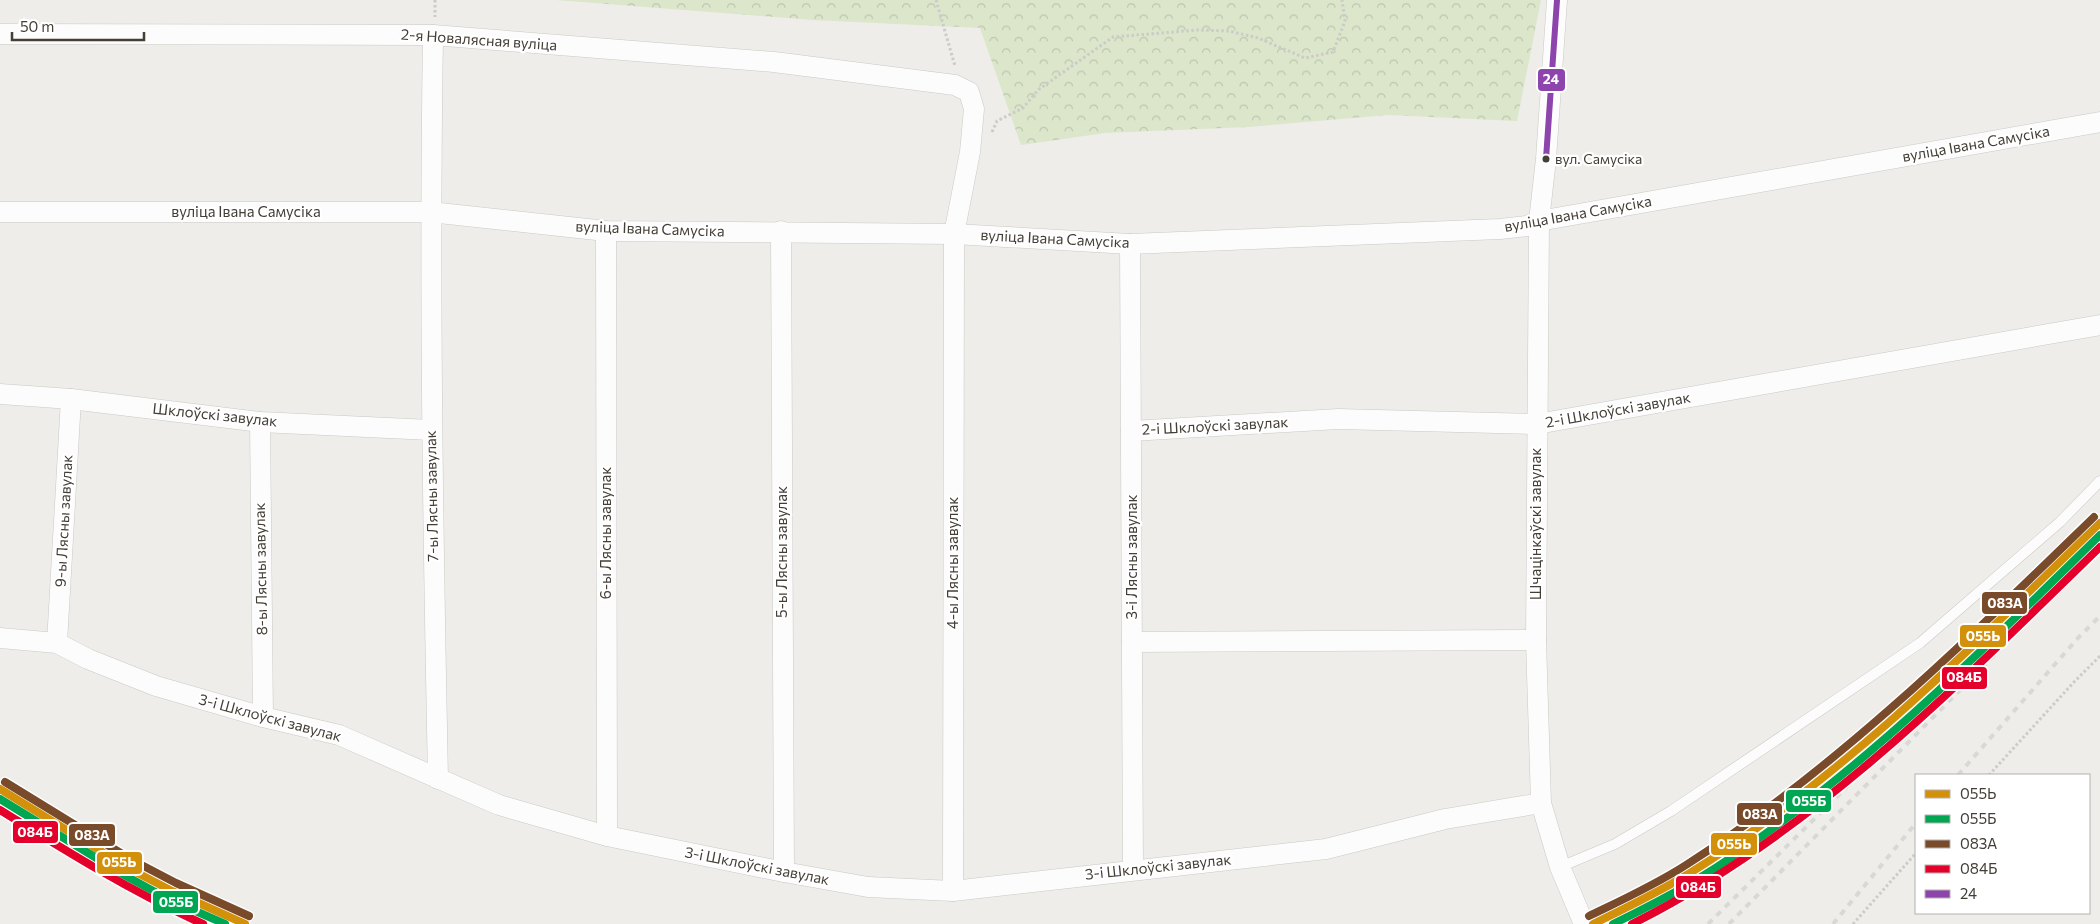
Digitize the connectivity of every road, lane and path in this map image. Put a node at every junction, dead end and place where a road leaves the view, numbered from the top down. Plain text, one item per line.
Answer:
1 (936, 0) edge
2 (1342, 0) edge
3 (1557, 0) edge
4 (0, 34) edge
5 (433, 35) junction
6 (955, 85) junction
7 (2100, 122) edge
8 (970, 152) junction
9 (0, 212) edge
10 (430, 212) junction
11 (1539, 221) junction
12 (606, 231) junction
13 (781, 231) junction
14 (954, 234) junction
15 (1130, 244) junction
16 (2100, 325) edge
17 (0, 394) edge
18 (71, 399) junction
19 (260, 422) junction
20 (1536, 424) junction
21 (431, 430) junction
22 (1131, 431) junction
23 (2100, 481) edge
24 (0, 638) edge
25 (1536, 640) junction
26 (1132, 642) junction
27 (57, 643) junction
28 (2100, 657) edge
29 (262, 717) junction
30 (1991, 774) edge
31 (438, 779) junction
32 (1541, 802) junction
33 (607, 836) junction
34 (1915, 854) edge
35 (1560, 867) junction
36 (1133, 870) junction
37 (784, 872) junction
38 (953, 891) junction
39 (1584, 924) edge
40 (1853, 924) edge

1 - 6 path
2 - 8 path
3 - 11 street, Шчацінкаўскі завулак
4 - 5 street, 2-я Новалясная вуліца
5 - 6 street, 2-я Новалясная вуліца
5 - 10 street, 7-ы Лясны завулак
6 - 8 street, 4-ы Лясны завулак
7 - 11 street, вуліца Івана Самусіка
8 - 14 street, 4-ы Лясны завулак
9 - 10 street, вуліца Івана Самусіка
10 - 12 street, вуліца Івана Самусіка
10 - 21 street, 7-ы Лясны завулак
11 - 15 street, вуліца Івана Самусіка
11 - 20 street, Шчацінкаўскі завулак
12 - 13 street, вуліца Івана Самусіка
12 - 33 street, 6-ы Лясны завулак
13 - 14 street, вуліца Івана Самусіка
13 - 37 street, 5-ы Лясны завулак
14 - 15 street, вуліца Івана Самусіка
14 - 38 street, 4-ы Лясны завулак
15 - 22 street, 3-і Лясны завулак
16 - 20 street, 2-і Шклоўскі завулак
17 - 18 street, Шклоўскі завулак
18 - 19 street, Шклоўскі завулак
18 - 27 street, 9-ы Лясны завулак
19 - 21 street, Шклоўскі завулак
19 - 29 street, 8-ы Лясны завулак
20 - 22 street, 2-і Шклоўскі завулак
20 - 25 street, Шчацінкаўскі завулак
21 - 31 street, 7-ы Лясны завулак
22 - 26 street, 3-і Лясны завулак
23 - 35 lane
24 - 27 street, 3-і Шклоўскі завулак
25 - 26 street
25 - 32 street, Шчацінкаўскі завулак
26 - 36 street, 3-і Лясны завулак
27 - 29 street, 3-і Шклоўскі завулак
28 - 30 path
29 - 31 street, 3-і Шклоўскі завулак
31 - 33 street, 3-і Шклоўскі завулак
32 - 35 street, Шчацінкаўскі завулак
32 - 36 street, 3-і Шклоўскі завулак
33 - 37 street, 3-і Шклоўскі завулак
34 - 40 path
35 - 39 street, Шчацінкаўскі завулак
36 - 38 street, 3-і Шклоўскі завулак
37 - 38 street, 3-і Шклоўскі завулак

